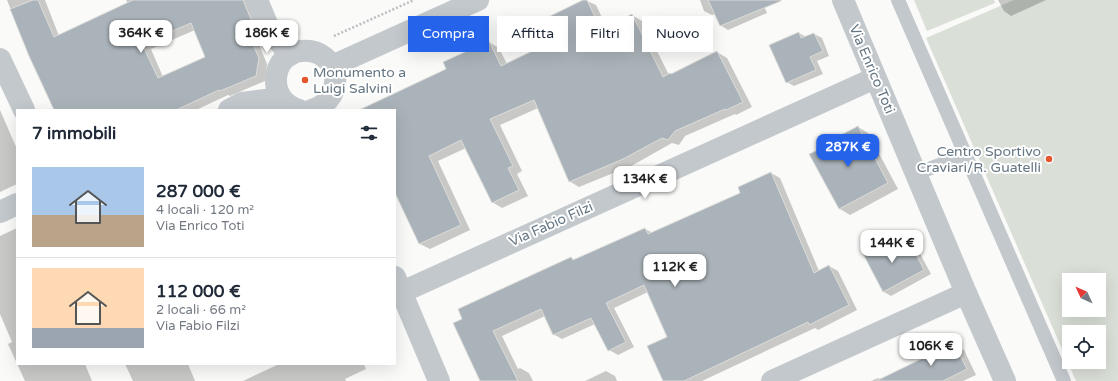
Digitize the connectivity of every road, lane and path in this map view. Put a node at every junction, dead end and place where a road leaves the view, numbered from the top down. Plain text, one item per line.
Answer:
1 (257, 0) edge
2 (414, 0) edge
3 (478, 0) edge
4 (843, 0) edge
5 (898, 0) edge
6 (299, 53) junction
7 (0, 59) edge
8 (332, 66) junction
9 (875, 78) junction
10 (281, 98) junction
11 (24, 109) edge
12 (231, 109) edge
13 (308, 109) edge
14 (314, 109) edge
15 (966, 155) junction
16 (915, 174) junction
17 (16, 204) edge
18 (0, 212) edge
19 (398, 284) edge
20 (966, 293) junction
21 (439, 381) edge
22 (772, 381) edge
23 (1005, 381) edge
24 (1064, 381) edge

1 - 6 street
2 - 6 path
3 - 8 street
4 - 9 street, Via Enrico Toti
5 - 15 lane
6 - 8 street
6 - 10 street
7 - 11 street
8 - 14 street
9 - 16 street, Via Enrico Toti
9 - 19 street, Via Fabio Filzi
10 - 12 street
10 - 13 street
15 - 16 lane
15 - 24 lane
16 - 20 street, Via Enrico Toti
17 - 18 street
19 - 21 street
20 - 22 street
20 - 23 street, Via Enrico Toti

